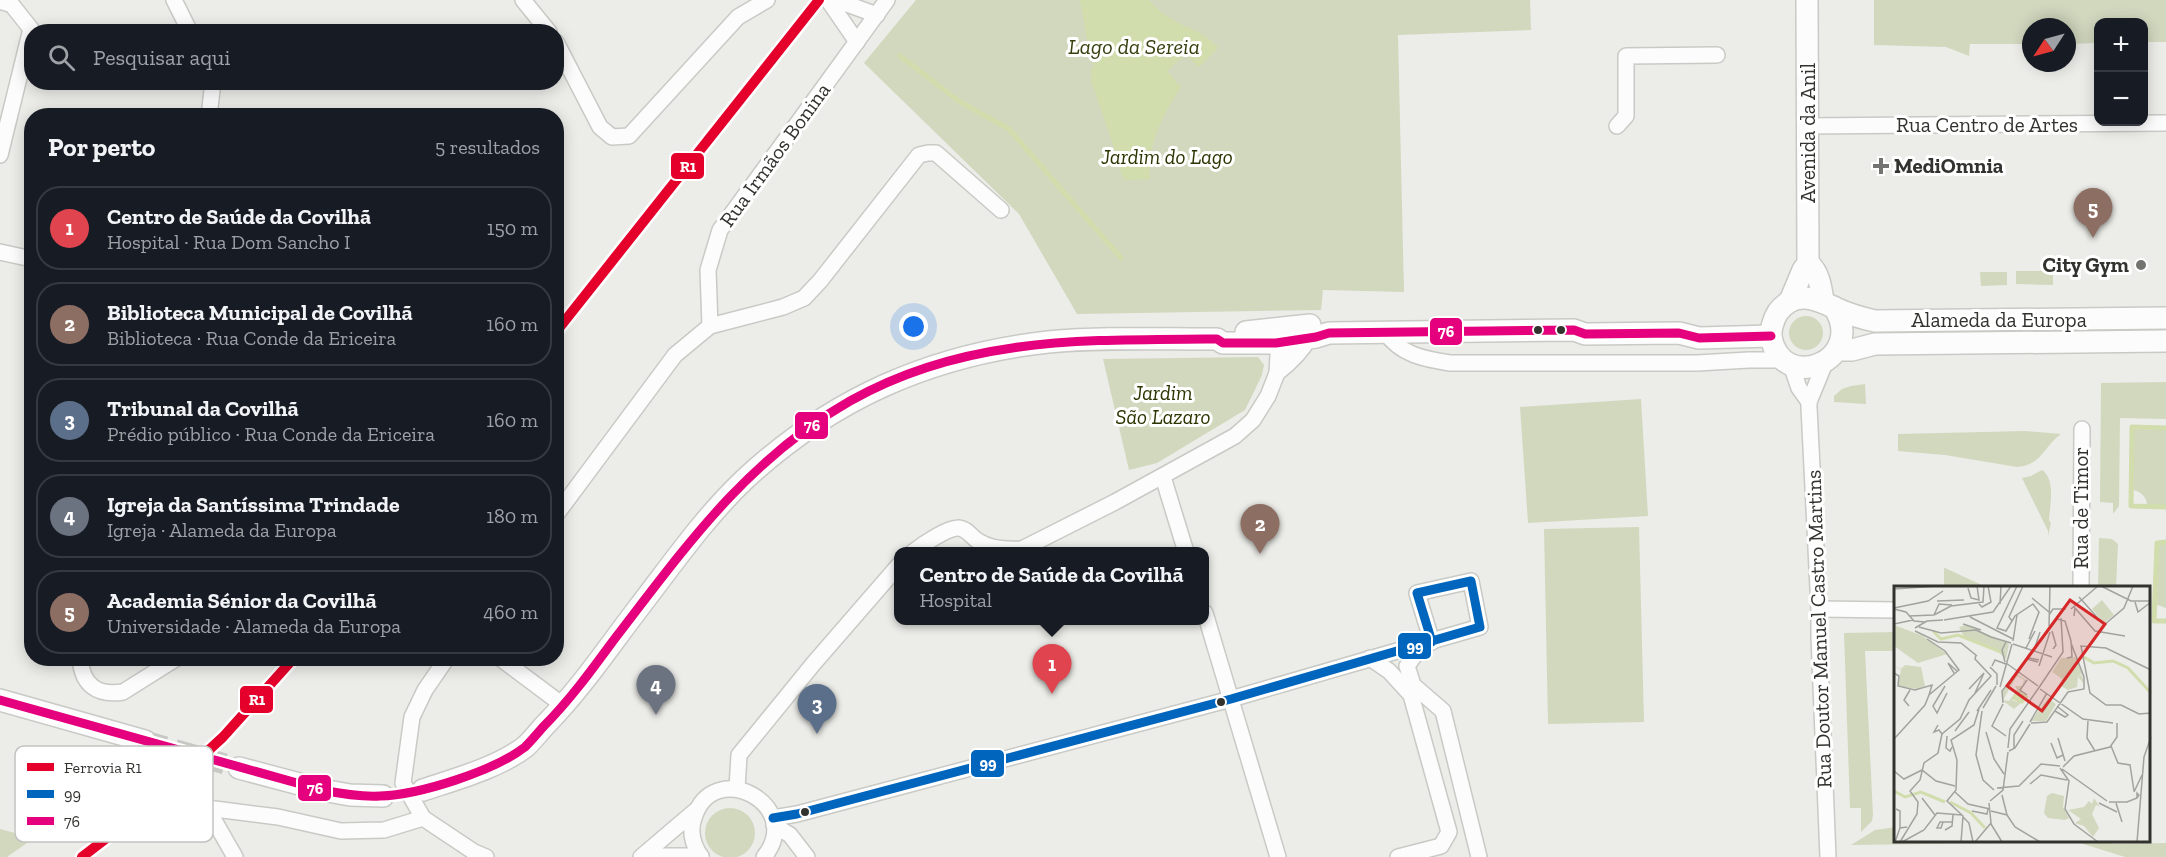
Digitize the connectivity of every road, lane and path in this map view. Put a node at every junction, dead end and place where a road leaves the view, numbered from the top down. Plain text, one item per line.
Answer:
1 (174, 0) edge
2 (523, 0) edge
3 (767, 0) edge
4 (828, 0) edge
5 (836, 0) edge
6 (887, 0) edge
7 (0, 1) edge
8 (1808, 1) edge
9 (876, 15) junction
10 (27, 24) edge
11 (186, 24) edge
12 (542, 24) edge
13 (857, 42) junction
14 (1717, 55) dead end
15 (24, 57) edge
16 (564, 57) edge
17 (212, 90) edge
18 (209, 108) edge
19 (2166, 123) edge
20 (1617, 126) dead end
21 (1808, 126) junction
22 (0, 155) edge
23 (1002, 210) dead end
24 (0, 252) edge
25 (24, 257) edge
26 (1808, 263) junction
27 (1790, 301) junction
28 (1828, 304) junction
29 (2166, 318) edge
30 (710, 326) junction
31 (1385, 332) junction
32 (1771, 336) junction
33 (1309, 338) junction
34 (1217, 339) junction
35 (2166, 341) edge
36 (1264, 343) junction
37 (1831, 356) junction
38 (1787, 363) junction
39 (1277, 373) junction
40 (1809, 402) junction
41 (2082, 429) dead end
42 (1162, 477) junction
43 (564, 504) edge
44 (948, 531) junction
45 (972, 544) edge
46 (921, 547) edge
47 (942, 547) edge
48 (990, 547) edge
49 (1026, 547) edge
50 (1184, 547) edge
51 (894, 571) edge
52 (2081, 586) edge
53 (1820, 609) junction
54 (1894, 610) edge
55 (1209, 625) edge
56 (1427, 643) junction
57 (1370, 658) junction
58 (81, 666) edge
59 (164, 666) edge
60 (442, 666) edge
61 (511, 666) edge
62 (1231, 699) junction
63 (0, 700) edge
64 (564, 706) junction
65 (145, 741) tunnel mouth
66 (238, 768) tunnel mouth
67 (737, 788) junction
68 (423, 790) dead end
69 (382, 796) dead end
70 (213, 809) edge
71 (696, 810) junction
72 (213, 818) edge
73 (423, 818) junction
74 (773, 822) junction
75 (642, 856) edge
76 (236, 857) edge
77 (486, 857) edge
78 (701, 857) edge
79 (764, 857) edge
80 (807, 857) edge
81 (1278, 857) edge
82 (1398, 857) edge
83 (1479, 857) edge
84 (1828, 857) edge

1 - 11 street
2 - 12 street
3 - 16 street
4 - 13 street
5 - 9 street
6 - 9 street, Rua Irmãos Bonina
7 - 10 street
8 - 21 main road, Avenida da Anil
9 - 13 street, Rua Irmãos Bonina
13 - 30 street, Rua Irmãos Bonina
14 - 20 street
15 - 22 street
17 - 18 street
19 - 21 street, Rua Centro de Artes
21 - 26 main road, Avenida da Anil
23 - 30 street
24 - 25 street
26 - 27 main road, Avenida da Anil
26 - 28 main road, Avenida da Anil
27 - 28 main road
27 - 32 main road
28 - 29 main road, Alameda da Europa
28 - 37 main road
30 - 43 street
31 - 32 main road
31 - 33 main road
31 - 38 street
32 - 38 main road
33 - 34 main road
33 - 36 main road
33 - 39 street
34 - 36 main road
34 - 64 main road
35 - 37 main road, Alameda da Europa
36 - 39 street
37 - 38 main road
37 - 40 street, Rua Doutor Manuel Castro Martins
38 - 40 street, Rua Doutor Manuel Castro Martins
39 - 42 street
40 - 53 street, Rua Doutor Manuel Castro Martins
41 - 52 street, Rua de Timor
42 - 49 street
42 - 50 street
44 - 45 street
44 - 46 street
44 - 47 street
45 - 48 street
51 - 67 street
53 - 54 street
53 - 84 street, Rua Doutor Manuel Castro Martins
55 - 62 street
56 - 56 street
56 - 57 street
56 - 83 street
57 - 62 street
57 - 82 street
58 - 59 street
60 - 73 street
61 - 64 street
62 - 74 street
62 - 81 street
63 - 65 main road
64 - 68 main road
66 - 69 main road
67 - 71 street
67 - 74 street
70 - 73 street
71 - 75 street
71 - 78 street
72 - 76 street
73 - 77 street
74 - 79 street
74 - 80 street
75 - 78 street

